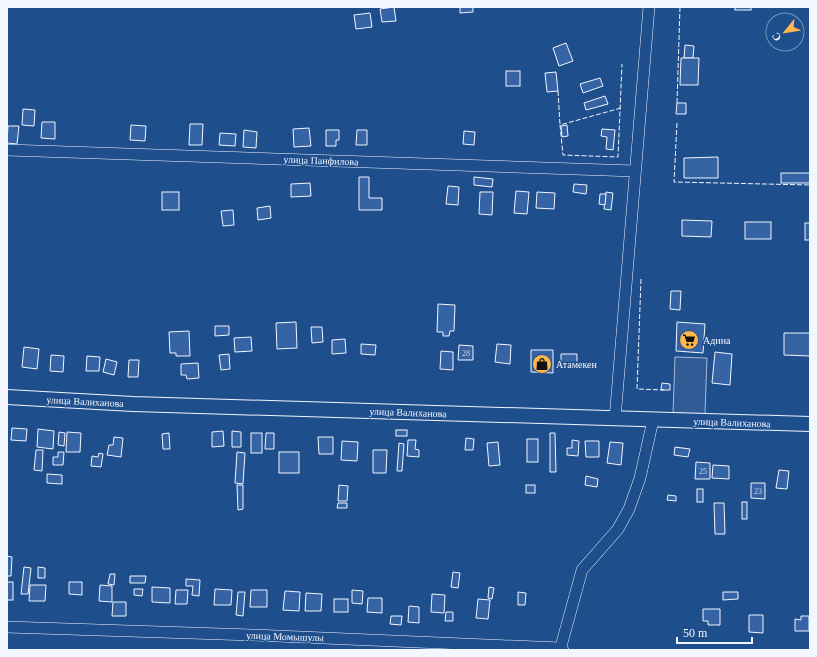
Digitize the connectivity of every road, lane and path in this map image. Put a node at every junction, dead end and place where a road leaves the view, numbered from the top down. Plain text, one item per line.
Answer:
1 (650, 7) edge
2 (7, 150) edge
3 (635, 170) junction
4 (7, 397) edge
5 (615, 419) junction
6 (653, 420) junction
7 (810, 424) edge
8 (7, 627) edge
9 (561, 649) edge

1 - 3 street
2 - 3 street, улица Панфилова
3 - 5 street
4 - 5 main road, улица Валиханова
5 - 6 main road, улица Валиханова
6 - 7 main road, улица Валиханова
6 - 9 street
8 - 9 street, улица Момышулы

